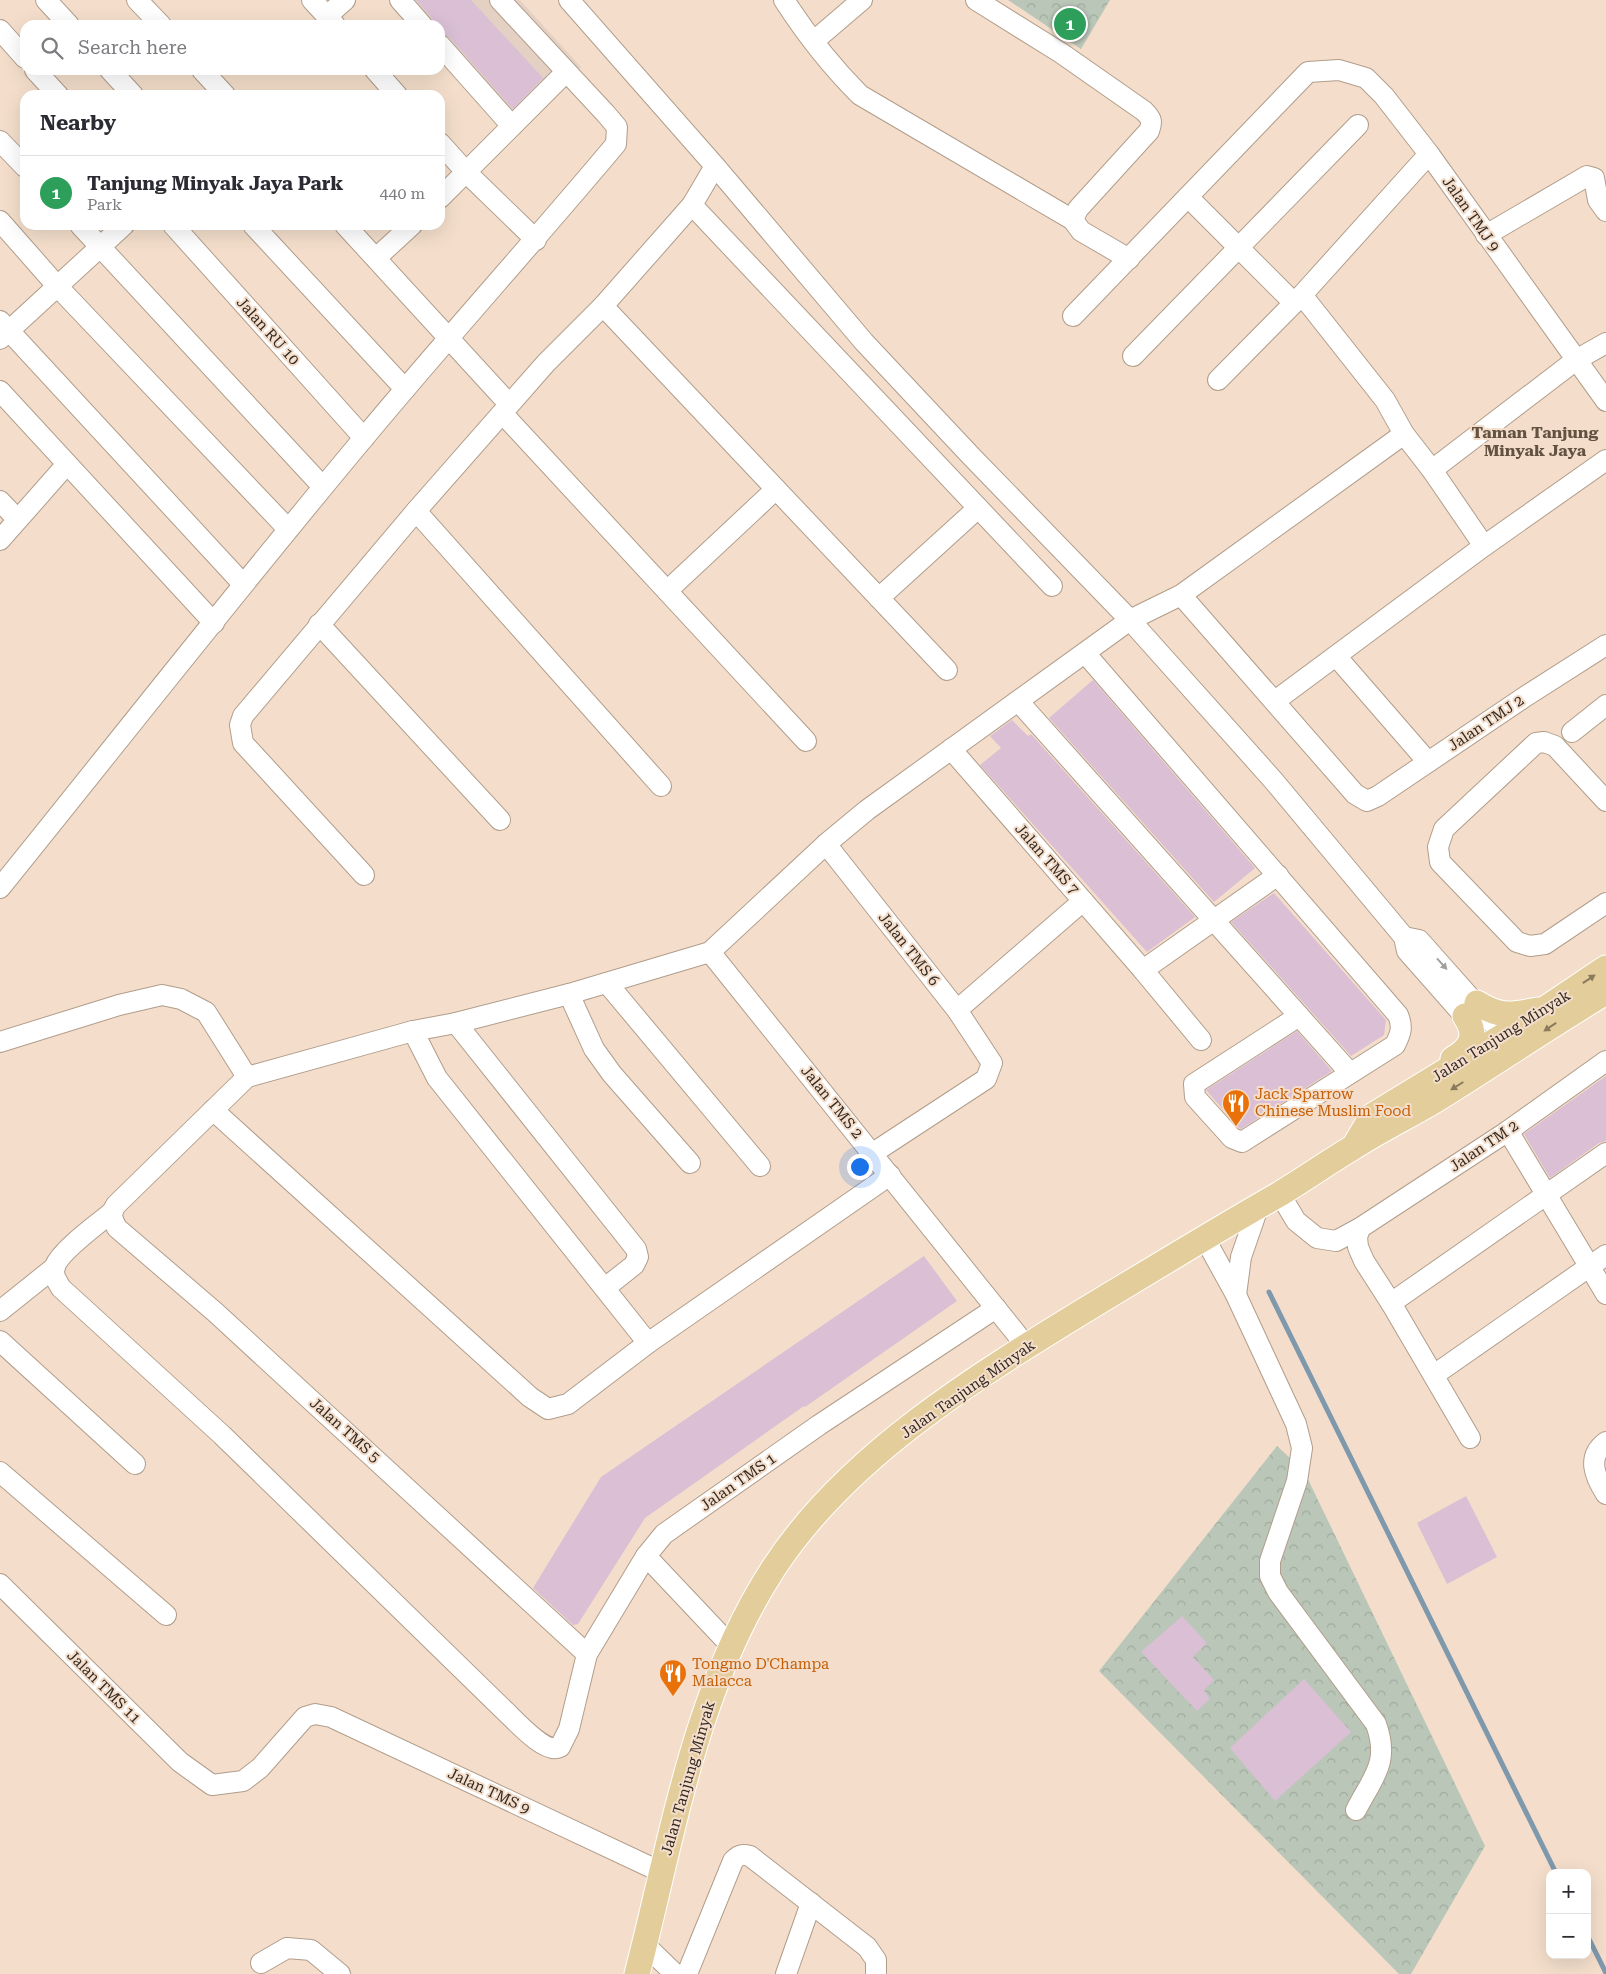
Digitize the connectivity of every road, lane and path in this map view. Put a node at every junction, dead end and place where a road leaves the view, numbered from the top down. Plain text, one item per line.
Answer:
1 (46, 0) edge
2 (138, 0) edge
3 (312, 0) edge
4 (345, 0) edge
5 (400, 0) edge
6 (500, 0) edge
7 (784, 0) edge
8 (862, 0) edge
9 (976, 0) edge
10 (573, 2) edge
11 (64, 20) edge
12 (156, 20) edge
13 (330, 20) edge
14 (332, 20) edge
15 (418, 20) edge
16 (0, 30) edge
17 (814, 41) junction
18 (445, 51) edge
19 (20, 52) edge
20 (566, 72) junction
21 (40, 75) edge
22 (115, 75) edge
23 (207, 75) edge
24 (379, 75) edge
25 (53, 90) edge
26 (128, 90) edge
27 (220, 90) edge
28 (393, 90) edge
29 (1358, 125) dead end
30 (512, 126) junction
31 (0, 141) edge
32 (445, 149) edge
33 (1429, 154) junction
34 (20, 162) edge
35 (715, 166) junction
36 (466, 173) junction
37 (445, 193) edge
38 (1188, 197) junction
39 (692, 204) junction
40 (1606, 211) edge
41 (1073, 220) junction
42 (0, 221) edge
43 (85, 230) edge
44 (119, 230) edge
45 (177, 230) edge
46 (257, 230) edge
47 (350, 230) edge
48 (407, 230) edge
49 (1486, 235) junction
50 (536, 240) junction
51 (101, 247) junction
52 (1240, 248) junction
53 (376, 258) junction
54 (1129, 259) junction
55 (58, 287) junction
56 (1298, 299) junction
57 (603, 306) junction
58 (1073, 316) dead end
59 (3, 330) edge
60 (453, 343) junction
61 (1606, 343) edge
62 (1133, 356) dead end
63 (1576, 360) junction
64 (1218, 380) dead end
65 (405, 389) junction
66 (0, 391) edge
67 (1606, 401) edge
68 (506, 409) junction
69 (1404, 434) junction
70 (364, 438) junction
71 (1606, 460) edge
72 (67, 464) junction
73 (1432, 470) junction
74 (323, 487) junction
75 (776, 489) junction
76 (0, 501) edge
77 (978, 508) junction
78 (416, 510) junction
79 (17, 519) junction
80 (288, 529) junction
81 (0, 540) edge
82 (1484, 546) junction
83 (243, 584) junction
84 (1052, 586) dead end
85 (667, 591) junction
86 (1181, 594) junction
87 (879, 598) junction
88 (1130, 620) junction
89 (214, 622) junction
90 (319, 624) junction
91 (1606, 645) edge
92 (1085, 653) junction
93 (1336, 656) junction
94 (947, 670) dead end
95 (1018, 701) junction
96 (1275, 701) junction
97 (1606, 705) edge
98 (1572, 732) dead end
99 (806, 741) dead end
100 (951, 748) junction
101 (1428, 762) junction
102 (661, 786) dead end
103 (1606, 801) edge
104 (500, 820) dead end
105 (826, 844) junction
106 (364, 875) dead end
107 (1278, 875) junction
108 (0, 888) edge
109 (1084, 901) junction
110 (1606, 903) edge
111 (1213, 921) junction
112 (710, 952) junction
113 (1606, 968) edge
114 (1143, 970) junction
115 (607, 983) junction
116 (1606, 992) edge
117 (569, 994) junction
118 (1545, 1008) junction
119 (1471, 1009) junction
120 (957, 1010) junction
121 (1299, 1016) junction
122 (456, 1023) junction
123 (413, 1031) junction
124 (1201, 1040) dead end
125 (0, 1042) edge
126 (1502, 1047) junction
127 (1606, 1061) edge
128 (1350, 1073) junction
129 (247, 1077) junction
130 (1419, 1087) junction
131 (213, 1110) junction
132 (1508, 1131) junction
133 (1355, 1145) junction
134 (873, 1153) junction
135 (1606, 1153) edge
136 (690, 1163) dead end
137 (760, 1166) dead end
138 (890, 1175) junction
139 (1546, 1194) junction
140 (1269, 1200) junction
141 (114, 1208) junction
142 (1360, 1228) junction
143 (1204, 1237) junction
144 (1598, 1261) edge
145 (54, 1267) junction
146 (605, 1288) junction
147 (1606, 1294) edge
148 (1236, 1295) junction
149 (1391, 1303) junction
150 (996, 1308) junction
151 (0, 1311) edge
152 (0, 1341) edge
153 (648, 1343) junction
154 (1026, 1347) junction
155 (1434, 1376) junction
156 (1470, 1438) dead end
157 (1602, 1445) edge
158 (135, 1464) dead end
159 (0, 1472) edge
160 (1606, 1494) edge
161 (646, 1556) junction
162 (0, 1584) edge
163 (166, 1615) dead end
164 (731, 1646) junction
165 (587, 1654) junction
166 (315, 1714) joint
167 (1356, 1810) dead end
168 (661, 1872) junction
169 (811, 1904) junction
170 (645, 1945) junction
171 (261, 1963) dead end
172 (340, 1974) edge
173 (637, 1974) edge
174 (675, 1974) edge
175 (687, 1974) edge
176 (786, 1974) edge
177 (876, 1974) edge

1 - 11 street
2 - 12 street
3 - 13 street
4 - 14 street
5 - 15 street
6 - 20 street
7 - 17 street
8 - 17 street
9 - 41 street
10 - 35 street
16 - 19 street
17 - 41 street
18 - 30 street
20 - 30 street
20 - 50 street
21 - 25 street
22 - 26 street
23 - 27 street
24 - 28 street
29 - 52 street
30 - 36 street
31 - 34 street
32 - 36 street
33 - 38 street, Jalan TMJ 9
33 - 49 street, Jalan TMJ 9
33 - 56 street
35 - 39 street
35 - 88 street
36 - 37 street
36 - 50 street
38 - 52 street
38 - 54 street
39 - 57 street
39 - 77 street
40 - 49 street
41 - 54 street
42 - 55 street
43 - 51 street
44 - 51 street
45 - 70 street, Jalan RU 10
46 - 65 street
47 - 53 street
48 - 53 street
49 - 63 street, Jalan TMJ 9
50 - 60 street
51 - 55 street
51 - 74 street
52 - 56 street
52 - 62 street
53 - 60 street
54 - 58 street
55 - 59 street
55 - 80 street
56 - 64 street
56 - 69 street
57 - 68 street
57 - 75 street
59 - 83 street
60 - 65 street
60 - 68 street
61 - 63 street
63 - 67 street, Jalan TMJ 9
63 - 73 street
65 - 70 street
66 - 72 street
68 - 78 street
68 - 85 street
69 - 73 street
69 - 86 street
70 - 74 street
71 - 82 street
72 - 79 street
72 - 89 street
73 - 82 street
74 - 80 street
75 - 85 street
75 - 87 street
76 - 79 street
77 - 84 street
77 - 87 street
78 - 90 street
78 - 102 street
79 - 81 street
80 - 83 street
82 - 93 street
83 - 89 street
85 - 99 street
86 - 88 street
86 - 96 street
87 - 94 street
88 - 92 street
88 - 119 street
89 - 108 street
90 - 104 street
90 - 106 street
91 - 101 street, Jalan TMJ 2
92 - 95 street
92 - 107 street
93 - 96 street
93 - 101 street
95 - 100 street
95 - 111 street
96 - 101 street, Jalan TMJ 2
97 - 98 street
100 - 105 street
100 - 109 street, Jalan TMS 7
103 - 110 street
105 - 112 street
105 - 120 street, Jalan TMS 6
107 - 111 street
107 - 128 street
109 - 114 street, Jalan TMS 7
109 - 120 street
111 - 114 street
111 - 121 street
112 - 115 street
112 - 134 street, Jalan TMS 2
118 -> 113 main road, Jalan Tanjung Minyak
114 - 124 street, Jalan TMS 7
115 - 117 street
115 - 137 street
116 -> 126 main road, Jalan Tanjung Minyak
117 - 122 street
117 - 136 street
118 - 119 main road
118 - 126 main road, Jalan Tanjung Minyak
119 - 126 street
119 - 130 main road
120 - 134 street, Jalan TMS 6
121 - 128 street
121 - 128 street
122 - 123 street
122 - 146 street
123 - 129 street
123 - 146 street
125 - 129 street
126 - 130 main road, Jalan Tanjung Minyak
126 -> 133 main road, Jalan Tanjung Minyak
127 - 132 street, Jalan TM 2
129 - 131 street
130 - 133 main road, Jalan Tanjung Minyak
131 - 141 street
131 - 153 street
132 - 139 street
132 - 142 street, Jalan TM 2
133 - 140 main road, Jalan Tanjung Minyak
134 - 138 street, Jalan TMS 2
135 - 139 street
138 - 150 street, Jalan TMS 2
138 - 153 street
139 - 144 street
139 - 149 street
140 - 142 street, Jalan TM 2
140 - 143 main road, Jalan Tanjung Minyak
140 - 148 street
141 - 145 street
141 - 165 street, Jalan TMS 5
142 - 149 street
143 - 148 street
143 - 154 main road, Jalan Tanjung Minyak
144 - 147 street
144 - 155 street
145 - 151 street
145 - 165 street, Jalan TMS 1
146 - 153 street
148 - 167 street
149 - 155 street
150 - 154 street, Jalan TMS 2
150 - 161 street, Jalan TMS 1
152 - 158 street
154 - 164 main road, Jalan Tanjung Minyak
155 - 156 street
157 - 160 street
159 - 163 street
161 - 164 street
161 - 165 street, Jalan TMS 1
162 - 166 street, Jalan TMS 11
164 - 168 main road, Jalan Tanjung Minyak
166 - 168 street, Jalan TMS 9
168 - 170 main road, Jalan Tanjung Minyak
169 - 175 street
169 - 176 street
169 - 177 street
170 - 173 main road, Jalan Tanjung Minyak
170 - 174 street
171 - 172 street

